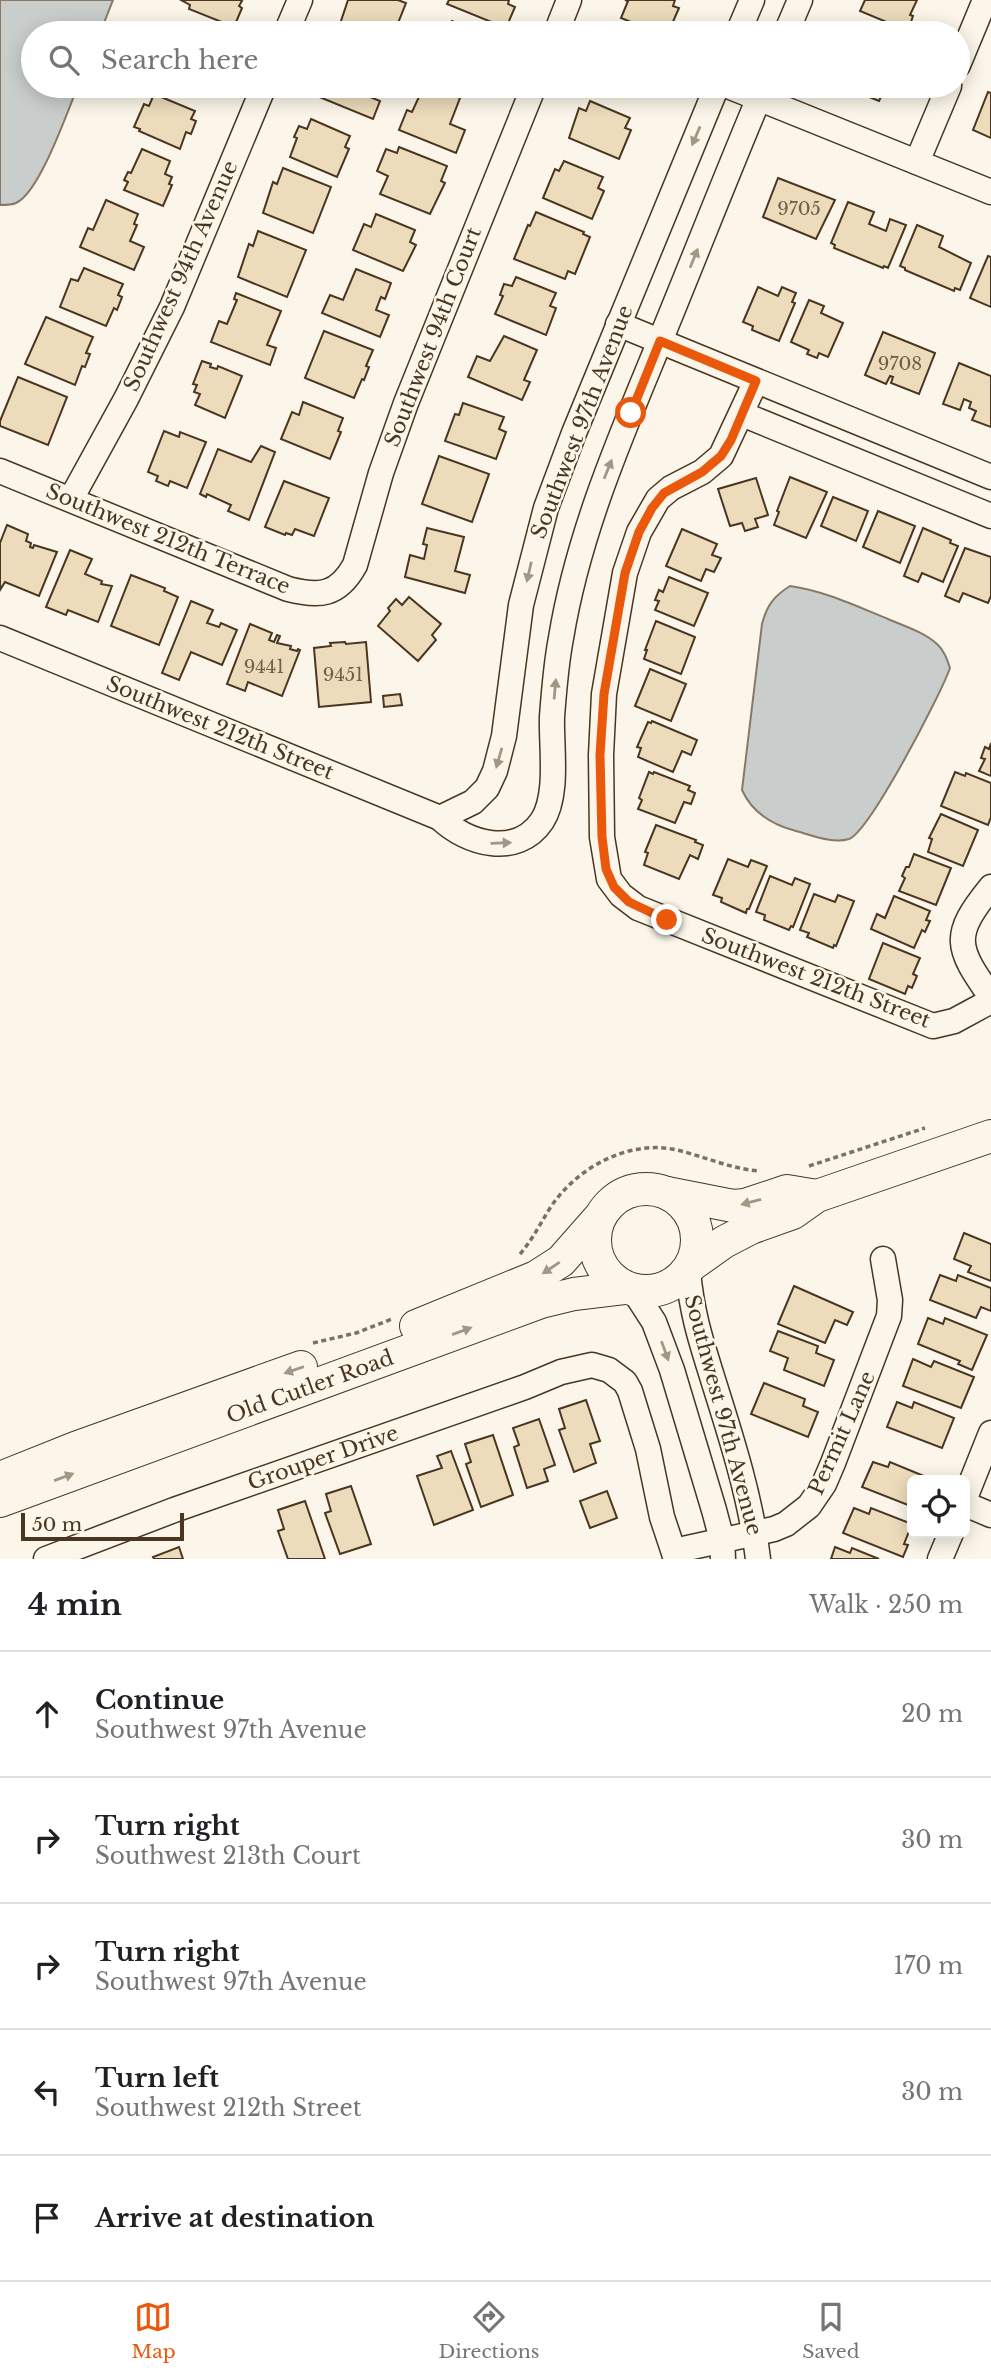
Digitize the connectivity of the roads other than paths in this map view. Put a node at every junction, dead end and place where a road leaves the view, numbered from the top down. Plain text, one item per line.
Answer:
1 (300, 0) edge
2 (569, 0) edge
3 (752, 0) edge
4 (800, 0) edge
5 (985, 0) edge
6 (291, 21) edge
7 (560, 21) edge
8 (743, 21) edge
9 (791, 21) edge
10 (970, 36) edge
11 (259, 98) edge
12 (529, 98) edge
13 (712, 98) edge
14 (759, 98) edge
15 (774, 98) edge
16 (944, 98) edge
17 (917, 162) junction
18 (991, 192) edge
19 (618, 324) junction
20 (660, 341) junction
21 (756, 381) junction
22 (742, 414) junction
23 (0, 471) edge
24 (991, 477) edge
25 (71, 499) junction
26 (991, 516) edge
27 (337, 587) joint
28 (0, 638) edge
29 (440, 818) junction
30 (991, 887) edge
31 (991, 999) edge
32 (991, 1136) edge
33 (667, 1193) junction
34 (817, 1196) junction
35 (598, 1219) junction
36 (883, 1259) dead end
37 (690, 1267) junction
38 (629, 1289) junction
39 (602, 1367) joint
40 (991, 1433) edge
41 (0, 1478) edge
42 (970, 1486) edge
43 (0, 1501) edge
44 (970, 1506) edge
45 (991, 1515) edge
46 (755, 1534) junction
47 (949, 1538) edge
48 (722, 1549) edge
49 (675, 1555) edge
50 (46, 1559) edge
51 (758, 1559) edge
52 (940, 1559) edge

1 - 6 street
2 - 7 street
3 - 8 street
4 - 9 street
5 - 10 street
11 - 25 street, Southwest 94th Avenue
12 - 27 street, Southwest 94th Court
13 -> 19 street, Southwest 97th Avenue
20 -> 14 street, Southwest 97th Avenue
15 - 17 street
16 - 17 street
17 - 18 street
19 - 20 street
19 -> 29 street, Southwest 97th Avenue
20 - 21 street
29 -> 20 street, Southwest 97th Avenue
21 - 22 street
21 - 24 street
22 - 26 street
22 - 31 street, Southwest 212th Street
23 - 25 street, Southwest 212th Terrace
25 - 27 street, Southwest 212th Terrace
28 - 29 street, Southwest 212th Street
30 - 31 street
32 - 34 main road
34 -> 33 main road
33 - 35 main road
33 - 37 main road
34 - 37 main road
35 - 38 main road
35 -> 41 main road, Old Cutler Road
36 - 46 street, Permit Lane
37 - 38 main road
37 - 46 street, Southwest 97th Avenue
43 -> 38 main road, Old Cutler Road
38 -> 48 street, Southwest 97th Avenue
39 - 49 street, Permit Lane
39 - 50 street, Grouper Drive
40 - 42 street
44 - 45 street
46 - 48 street, Permit Lane
46 - 51 street, Southwest 97th Avenue
47 - 52 street
48 - 49 street, Permit Lane

